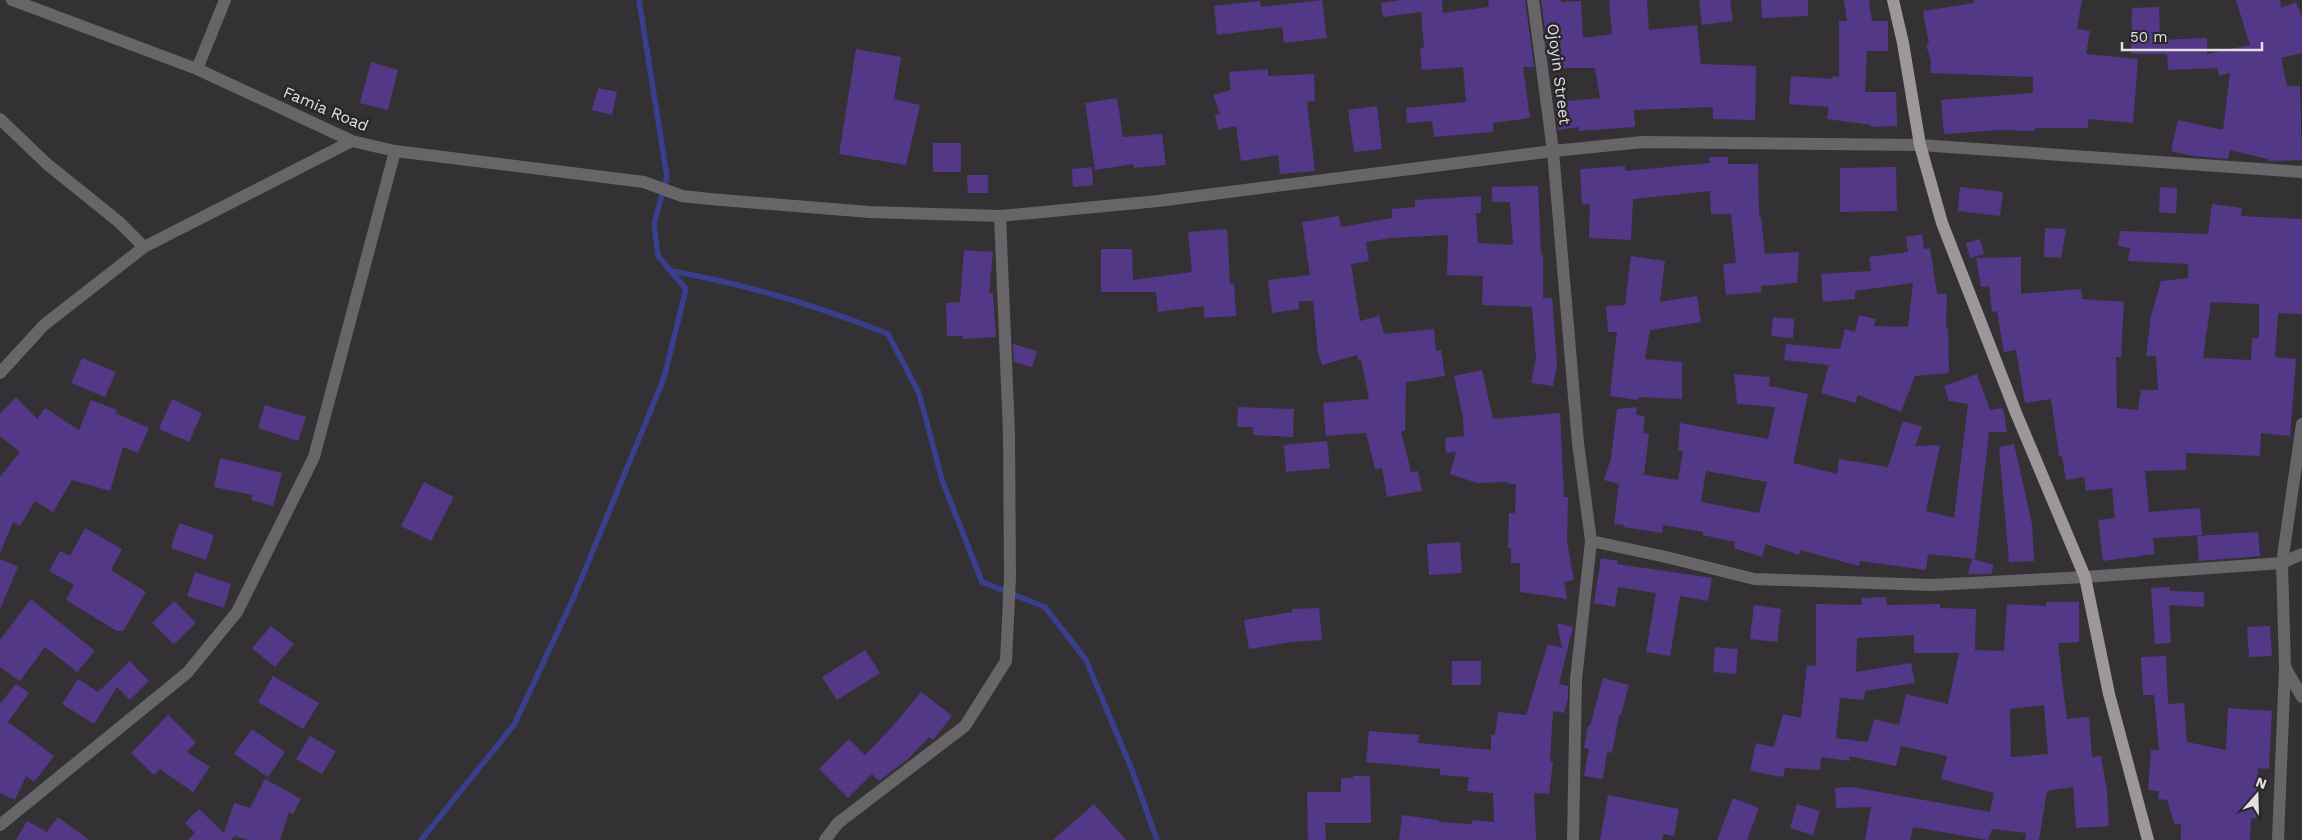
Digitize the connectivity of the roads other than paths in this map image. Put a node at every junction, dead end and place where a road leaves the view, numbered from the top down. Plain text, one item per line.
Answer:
1 (12, 0) edge
2 (225, 0) edge
3 (1533, 0) edge
4 (1893, 0) edge
5 (197, 69) junction
6 (0, 119) edge
7 (352, 141) junction
8 (1920, 145) junction
9 (394, 151) junction
10 (1553, 152) junction
11 (2302, 172) edge
12 (1000, 216) junction
13 (144, 247) junction
14 (0, 373) edge
15 (2302, 424) edge
16 (1591, 541) junction
17 (2302, 554) edge
18 (2282, 563) junction
19 (2085, 577) junction
20 (2285, 667) junction
21 (2302, 697) edge
22 (0, 825) edge
23 (825, 840) edge
24 (1573, 840) edge
25 (2148, 840) edge
26 (2278, 840) edge

1 - 5 street, Famia Road
2 - 5 street
3 - 10 street, Ojoyin Street
4 - 8 main road
5 - 7 street, Famia Road
6 - 13 street
7 - 9 street, Famia Road
7 - 13 street
8 - 10 street, Famia Road
8 - 11 street, Famia Road
8 - 19 main road
9 - 12 street, Famia Road
9 - 22 street
10 - 12 street, Famia Road
10 - 16 street, Ojoyin Street
12 - 23 street
13 - 14 street
15 - 18 street
16 - 19 street
16 - 24 street, Ojoyin Street
17 - 18 street
18 - 19 street
18 - 20 street
19 - 25 main road
20 - 21 street
20 - 26 street

